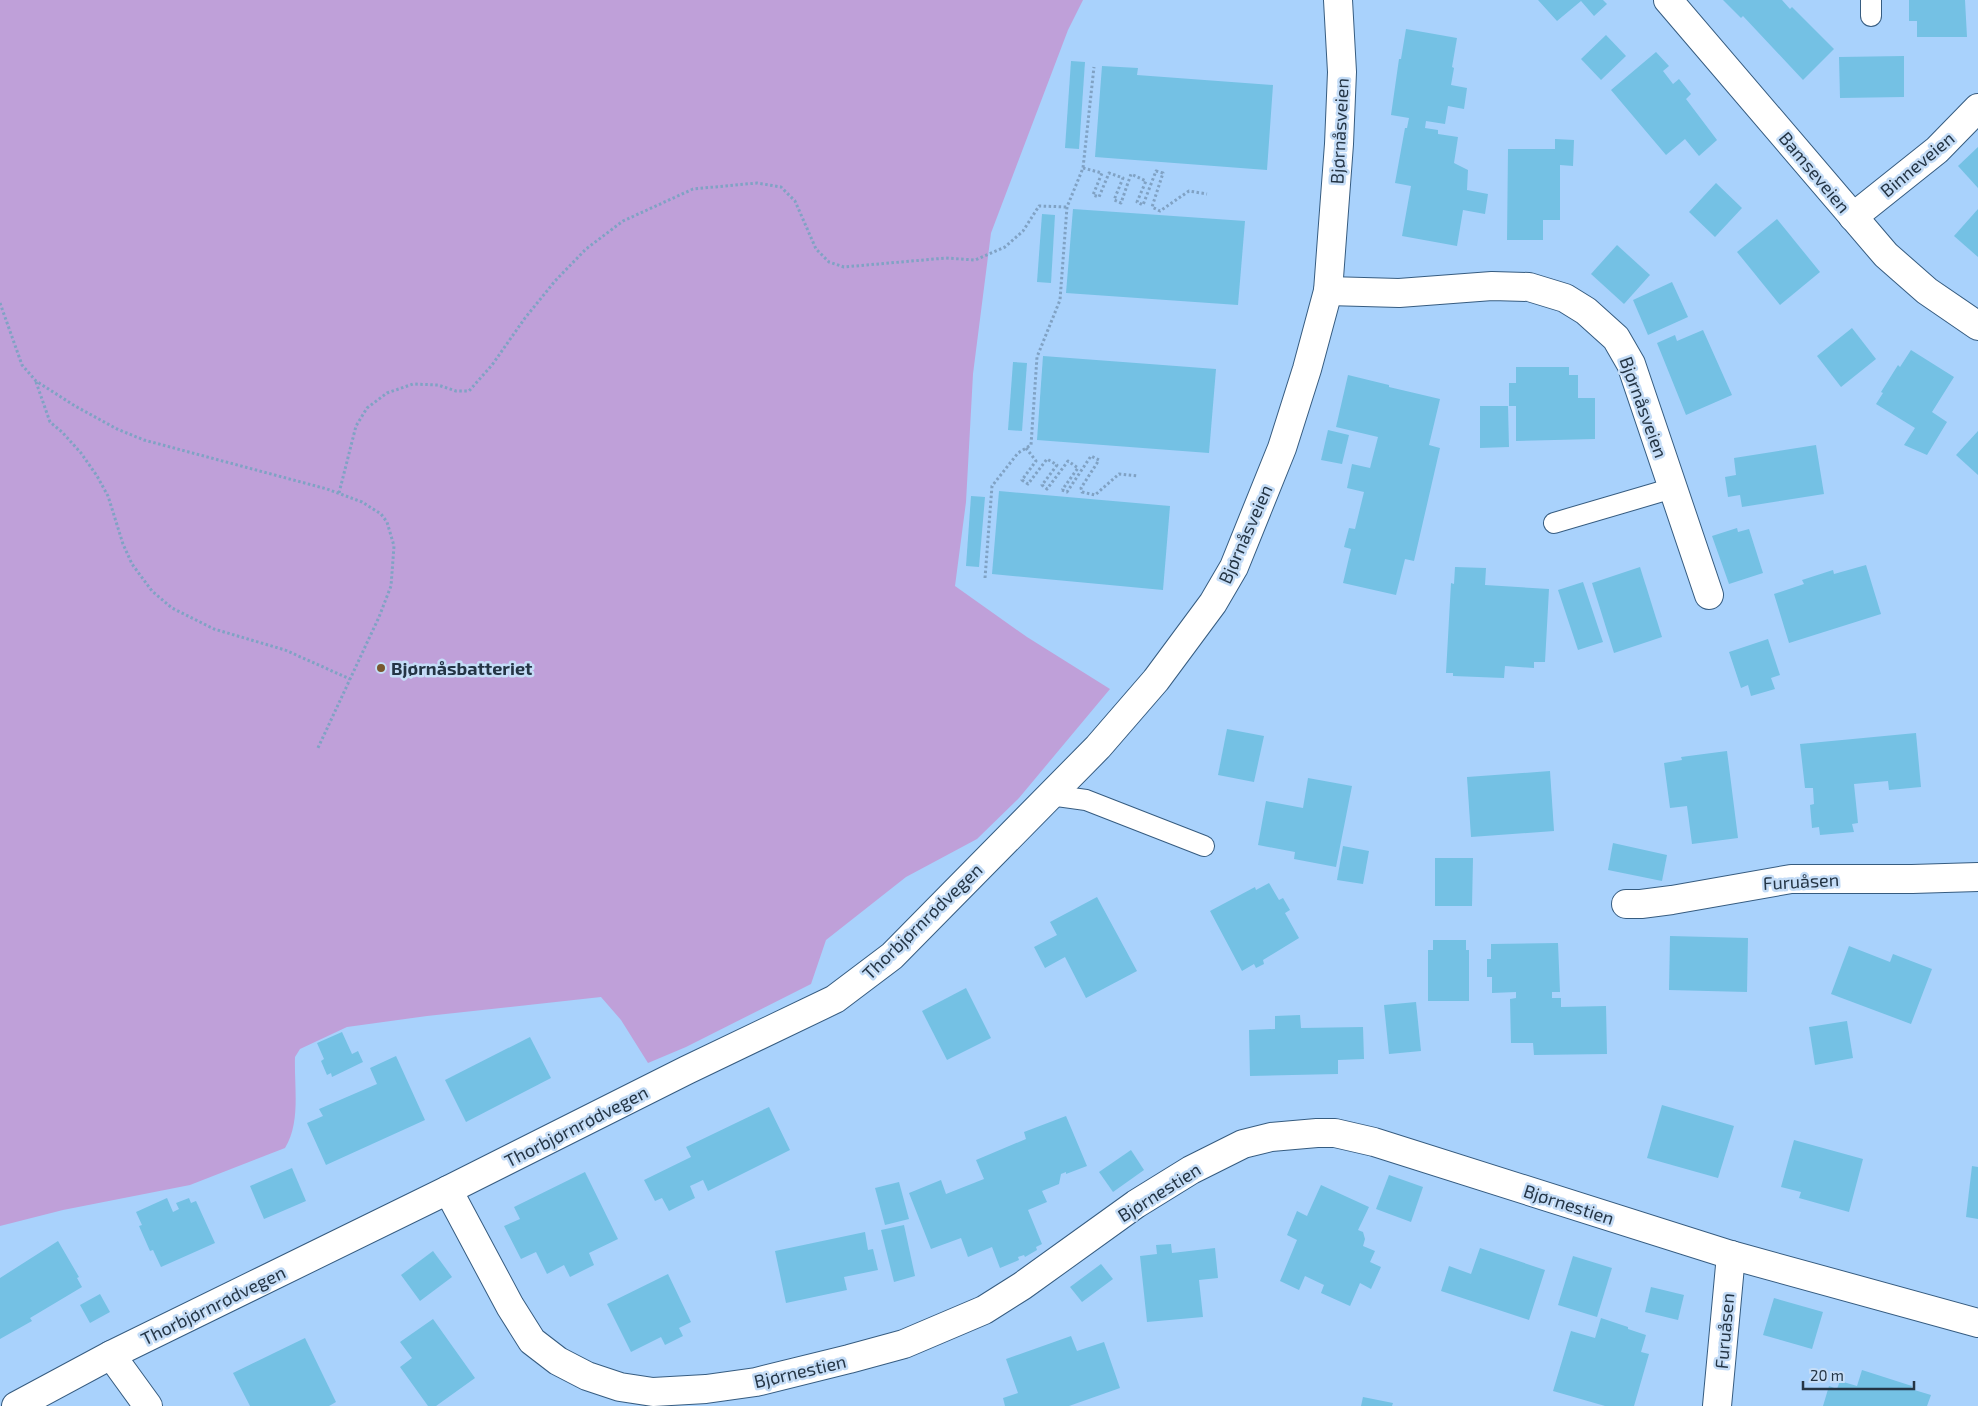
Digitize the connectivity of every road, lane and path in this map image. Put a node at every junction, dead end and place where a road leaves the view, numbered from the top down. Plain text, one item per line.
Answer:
1 (1338, 0) edge
2 (1668, 0) edge
3 (1094, 68) dead end
4 (1978, 108) edge
5 (1083, 168) junction
6 (1208, 194) dead end
7 (1067, 207) junction
8 (1853, 217) junction
9 (1328, 291) junction
10 (0, 303) edge
11 (1978, 326) edge
12 (36, 382) junction
13 (1026, 448) junction
14 (1138, 476) dead end
15 (1673, 488) junction
16 (339, 493) junction
17 (1554, 523) dead end
18 (985, 578) dead end
19 (1709, 595) dead end
20 (350, 679) junction
21 (317, 750) dead end
22 (1079, 765) joint
23 (1050, 795) junction
24 (1204, 846) dead end
25 (1978, 877) edge
26 (1626, 904) dead end
27 (448, 1190) junction
28 (1731, 1255) junction
29 (1978, 1323) edge
30 (111, 1355) junction
31 (16, 1406) edge
32 (148, 1406) edge
33 (1717, 1406) edge

1 - 9 street, Bjørnåsveien
2 - 8 street, Bamseveien
3 - 5 path
4 - 8 street, Binneveien
5 - 6 path
5 - 7 path
7 - 13 path
7 - 16 path
8 - 11 street, Bamseveien
9 - 15 street, Bjørnåsveien
9 - 22 street, Bjørnåsveien
10 - 12 path
12 - 16 path
12 - 20 path
13 - 14 path
13 - 18 path
15 - 17 lane
15 - 19 street, Bjørnåsveien
16 - 20 path
20 - 21 path
22 - 23 street, Thorbjørnrødvegen
23 - 24 lane
23 - 27 street, Thorbjørnrødvegen
25 - 26 street, Furuåsen
27 - 28 street, Bjørnestien
27 - 30 street, Thorbjørnrødvegen
28 - 29 street, Bjørnestien
28 - 33 street, Furuåsen
30 - 31 street, Thorbjørnrødvegen
30 - 32 street

